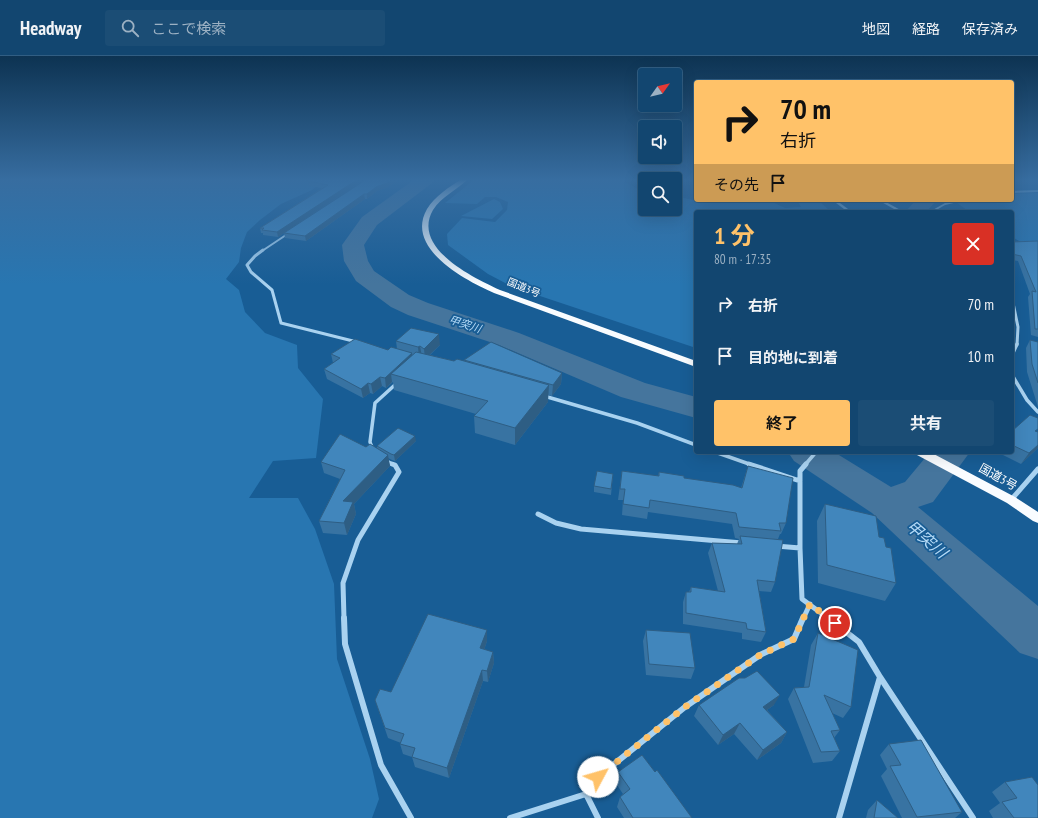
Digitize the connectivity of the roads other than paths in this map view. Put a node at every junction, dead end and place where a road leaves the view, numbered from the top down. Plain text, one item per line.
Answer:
1 (429, 215) edge
2 (292, 230) edge
3 (1014, 309) edge
4 (362, 343) edge
5 (1014, 352) edge
6 (694, 363) edge
7 (404, 376) edge
8 (1014, 378) edge
9 (540, 395) edge
10 (1038, 412) edge
11 (694, 444) edge
12 (721, 454) edge
13 (814, 454) edge
14 (925, 454) edge
15 (1038, 469) edge
16 (800, 481) junction
17 (1011, 500) junction
18 (538, 514) dead end
19 (1038, 518) edge
20 (745, 543) edge
21 (768, 545) edge
22 (800, 548) junction
23 (810, 604) junction
24 (880, 676) junction
25 (586, 794) junction
26 (411, 818) edge
27 (510, 818) edge
28 (598, 818) edge
29 (839, 818) edge
30 (973, 818) edge

1 - 6 highway, 国道3号
2 - 4 street
3 - 5 street
7 - 26 street
8 - 10 street
9 - 11 street
12 - 16 street
13 - 16 street
14 - 17 highway, 国道3号
15 - 17 street
16 - 22 street
17 - 19 highway, 国道3号
18 - 20 street
21 - 22 street
22 - 23 street
23 - 24 street
23 - 25 street
24 - 29 street
24 - 30 street
25 - 27 street
25 - 28 street

